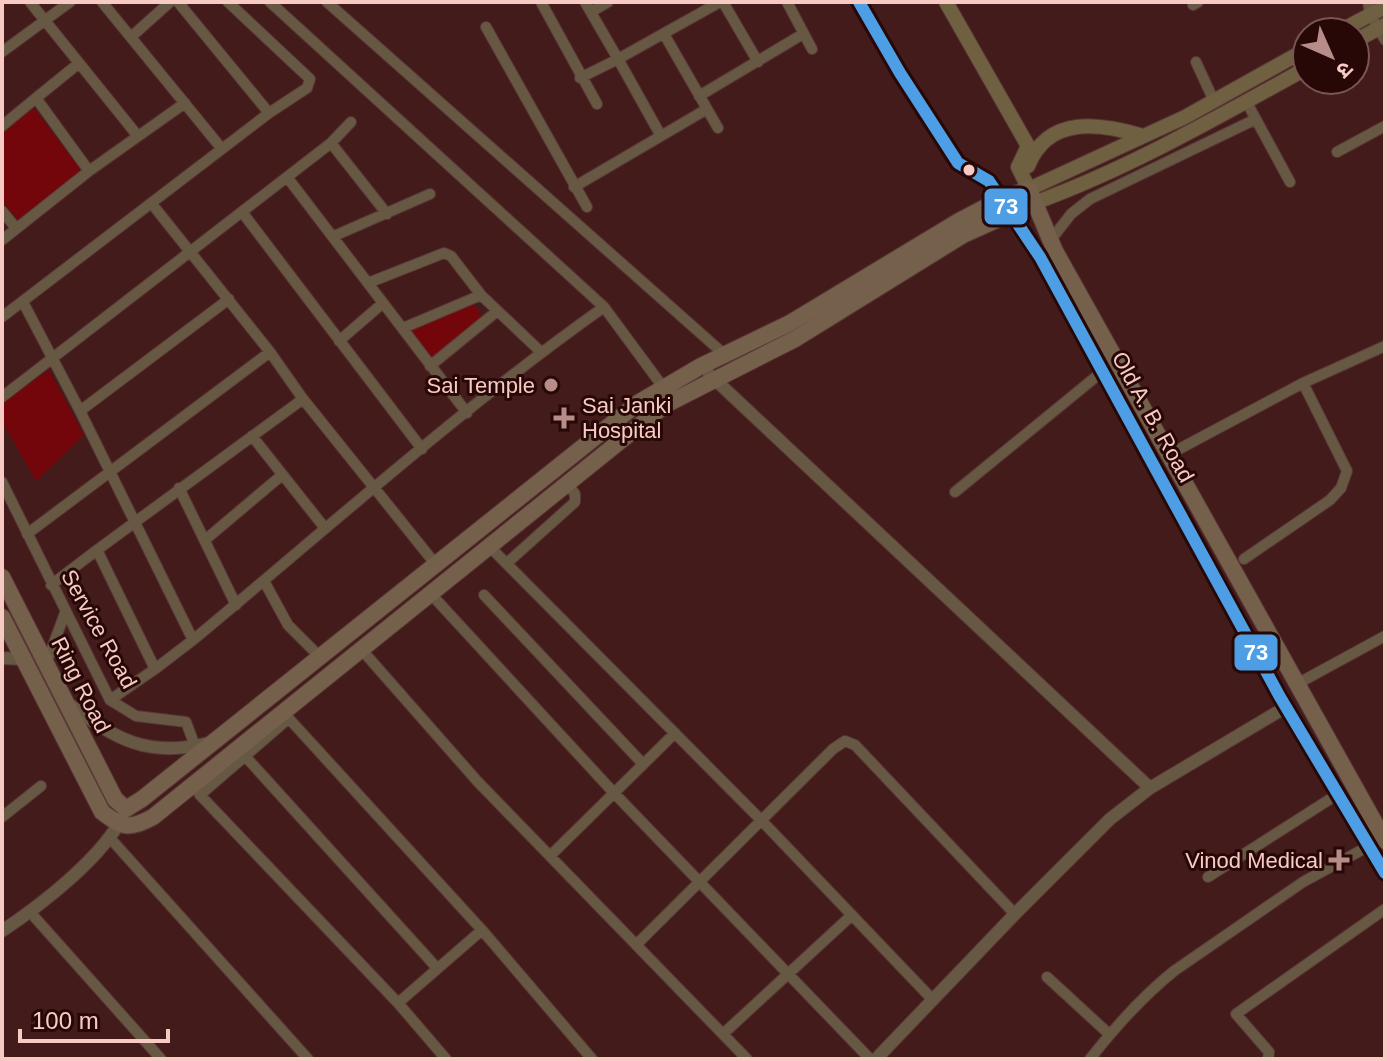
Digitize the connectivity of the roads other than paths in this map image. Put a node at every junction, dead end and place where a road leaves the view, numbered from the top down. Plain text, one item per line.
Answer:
1 (30, 2) edge
2 (70, 2) edge
3 (102, 2) edge
4 (170, 2) edge
5 (178, 2) edge
6 (228, 2) edge
7 (270, 2) edge
8 (327, 2) edge
9 (541, 2) edge
10 (608, 2) edge
11 (721, 2) edge
12 (787, 2) edge
13 (859, 2) edge
14 (946, 2) edge
15 (1380, 2) edge
16 (588, 7) edge
17 (1385, 7) edge
18 (1369, 8) edge
19 (46, 22) junction
20 (486, 27) dead end
21 (1383, 33) edge
22 (664, 34) junction
23 (803, 34) junction
24 (131, 37) junction
25 (812, 49) dead end
26 (2, 52) edge
27 (1291, 58) edge
28 (618, 59) junction
29 (758, 62) junction
30 (1196, 62) dead end
31 (78, 64) junction
32 (1291, 77) edge
33 (580, 78) junction
34 (699, 96) junction
35 (36, 98) junction
36 (1214, 101) junction
37 (1246, 101) junction
38 (185, 103) junction
39 (597, 104) dead end
40 (707, 109) junction
41 (269, 113) junction
42 (1256, 119) junction
43 (351, 122) dead end
44 (2, 126) edge
45 (1385, 126) edge
46 (718, 128) dead end
47 (137, 135) junction
48 (661, 136) junction
49 (1143, 136) junction
50 (331, 143) junction
51 (222, 149) junction
52 (1337, 152) dead end
53 (89, 171) junction
54 (287, 177) junction
55 (1290, 182) dead end
56 (1026, 184) junction
57 (574, 187) junction
58 (430, 194) dead end
59 (152, 204) junction
60 (1005, 206) junction
61 (587, 207) dead end
62 (2, 211) edge
63 (242, 212) junction
64 (387, 214) junction
65 (16, 228) junction
66 (334, 236) junction
67 (2, 240) edge
68 (1050, 241) junction
69 (191, 251) junction
70 (368, 283) junction
71 (481, 295) junction
72 (229, 299) junction
73 (23, 302) junction
74 (383, 303) junction
75 (604, 307) junction
76 (496, 312) junction
77 (2, 317) edge
78 (403, 328) junction
79 (339, 341) junction
80 (1385, 346) edge
81 (270, 352) junction
82 (541, 352) junction
83 (725, 355) junction
84 (52, 356) junction
85 (430, 366) junction
86 (701, 366) junction
87 (1103, 371) junction
88 (715, 380) junction
89 (1303, 383) junction
90 (663, 387) junction
91 (2, 397) edge
92 (303, 399) junction
93 (80, 411) junction
94 (467, 413) junction
95 (252, 436) junction
96 (422, 449) junction
97 (1168, 455) junction
98 (111, 472) junction
99 (282, 475) junction
100 (2, 482) edge
101 (567, 483) junction
102 (179, 488) junction
103 (373, 488) junction
104 (955, 492) dead end
105 (135, 520) junction
106 (324, 527) junction
107 (27, 534) junction
108 (205, 540) junction
109 (489, 546) junction
110 (97, 550) junction
111 (1244, 559) dead end
112 (507, 563) junction
113 (437, 566) junction
114 (2, 577) edge
115 (264, 581) junction
116 (51, 585) junction
117 (430, 593) junction
118 (484, 595) dead end
119 (236, 605) junction
120 (65, 613) junction
121 (2, 617) edge
122 (1385, 636) edge
123 (193, 640) junction
124 (361, 649) junction
125 (320, 657) junction
126 (2, 658) edge
127 (22, 659) junction
128 (46, 665) junction
129 (155, 669) junction
130 (1295, 685) junction
131 (63, 699) junction
132 (110, 700) junction
133 (1286, 707) junction
134 (285, 715) junction
135 (675, 733) junction
136 (212, 742) junction
137 (195, 746) junction
138 (245, 756) junction
139 (643, 764) junction
140 (41, 786) dead end
141 (1150, 788) junction
142 (196, 790) junction
143 (614, 793) junction
144 (1338, 794) junction
145 (126, 809) junction
146 (2, 817) edge
147 (762, 821) junction
148 (114, 832) junction
149 (1377, 844) edge
150 (550, 856) junction
151 (1385, 873) edge
152 (1208, 877) dead end
153 (700, 879) junction
154 (1385, 909) edge
155 (30, 912) junction
156 (1015, 914) junction
157 (852, 915) junction
158 (482, 930) junction
159 (2, 931) edge
160 (636, 945) junction
161 (437, 968) junction
162 (789, 973) junction
163 (1047, 977) dead end
164 (932, 999) junction
165 (398, 1003) junction
166 (723, 1034) junction
167 (1109, 1034) junction
168 (439, 1057) edge
169 (161, 1059) edge
170 (308, 1059) edge
171 (592, 1059) edge
172 (747, 1059) edge
173 (873, 1059) edge
174 (1090, 1059) edge
175 (1268, 1059) edge

1 - 19 street
2 - 19 street
3 - 24 street
4 - 24 street
5 - 41 street
6 - 41 street
7 - 75 street
8 - 83 street
9 - 33 street
10 - 16 street
11 - 22 street
11 - 29 street
12 - 23 street
13 - 60 main road, Old A. B. Road
14 - 56 main road
15 - 17 street
16 - 28 street
17 - 18 main road
18 - 21 street
19 - 26 street
19 - 31 street
20 - 57 street
22 - 28 street
22 - 34 street
23 - 25 street
23 - 29 street
24 - 38 street
27 - 36 main road
28 - 33 street
28 - 48 street
29 - 34 street
30 - 36 street
31 - 35 street
31 - 47 street
32 - 37 main road
33 - 39 street
34 - 40 street
35 - 44 street
35 - 53 street
36 - 49 main road
37 - 42 street
37 - 56 main road
38 - 47 street
38 - 51 street
40 - 46 street
40 - 48 street
41 - 51 street
42 - 55 street
42 - 68 street
43 - 50 street
45 - 52 street
47 - 53 street
48 - 57 street
49 - 56 main road
49 - 56 main road
50 - 54 street
50 - 64 street
51 - 59 street
53 - 65 street
54 - 63 street
54 - 66 street
56 - 60 main road
56 - 68 main road, Old A. B. Road
57 - 61 street
58 - 64 street
59 - 69 street
59 - 73 street
60 - 83 main road
60 - 87 main road, Old A. B. Road
60 - 88 main road
62 - 65 street
63 - 69 street
63 - 79 street
64 - 66 street
65 - 67 street
66 - 70 street
68 - 97 main road, Old A. B. Road
69 - 72 street
69 - 84 street
70 - 71 street
70 - 74 street
71 - 76 street
71 - 78 street
72 - 81 street
72 - 93 street
73 - 77 street
73 - 84 street
74 - 78 street
74 - 79 street
75 - 82 street
75 - 90 street
76 - 82 street
76 - 85 street
78 - 85 street
79 - 96 street
80 - 89 street
81 - 92 street
81 - 98 street
82 - 94 street
83 - 86 main road
84 - 91 street
84 - 93 street
85 - 94 street
86 - 88 street
86 - 90 main road
87 - 104 street
87 - 133 main road, Old A. B. Road
88 - 101 main road
88 - 141 street
89 - 97 street
89 - 111 street
90 - 113 main road
92 - 95 street
92 - 103 street
93 - 98 street
94 - 96 street
95 - 99 street
95 - 102 street
96 - 103 street
97 - 130 main road, Old A. B. Road
98 - 105 street
98 - 107 street
99 - 106 street
99 - 108 street
100 - 107 street, Service Road
101 - 109 main road
101 - 112 street
102 - 105 street
102 - 108 street
103 - 106 street
103 - 113 street
105 - 110 street
105 - 123 street
106 - 115 street
107 - 116 street, Service Road
108 - 119 street
109 - 112 street
109 - 117 main road
110 - 116 street
110 - 129 street
112 - 135 street
113 - 125 main road
114 - 128 main road, Ring Road
115 - 119 street
115 - 125 street
116 - 120 street, Service Road
117 - 124 main road
117 - 143 street
118 - 139 street
119 - 123 street
120 - 128 street
120 - 132 street, Service Road
121 - 127 main road, Ring Road
122 - 130 street
123 - 129 street
124 - 134 main road
124 - 150 street
125 - 136 main road
126 - 127 street
127 - 148 main road, Ring Road
128 - 131 main road, Ring Road
129 - 132 street
130 - 149 main road, Old A. B. Road
131 - 137 street
131 - 145 main road, Ring Road
132 - 137 street, Service Road
133 - 141 street
133 - 144 main road, Old A. B. Road
134 - 138 street
134 - 142 main road
134 - 158 street
135 - 139 street
135 - 147 street
136 - 137 street
136 - 145 main road
138 - 142 street
138 - 161 street
139 - 143 street
140 - 146 street
141 - 156 street
142 - 148 main road
142 - 165 street
143 - 150 street
143 - 153 street
144 - 149 main road, Old A. B. Road
144 - 152 street
145 - 148 street
147 - 153 street
147 - 156 street
147 - 157 street
148 - 155 street
148 - 170 street
149 - 151 main road, Old A. B. Road
149 - 167 street
150 - 160 street
153 - 160 street
153 - 162 street
154 - 175 street
155 - 159 street
155 - 169 street
156 - 164 street
157 - 162 street
157 - 164 street
158 - 161 street
158 - 171 street
160 - 166 street
161 - 165 street
162 - 166 street
162 - 173 street
163 - 167 street
164 - 173 street
165 - 168 street
166 - 172 street
167 - 174 street

